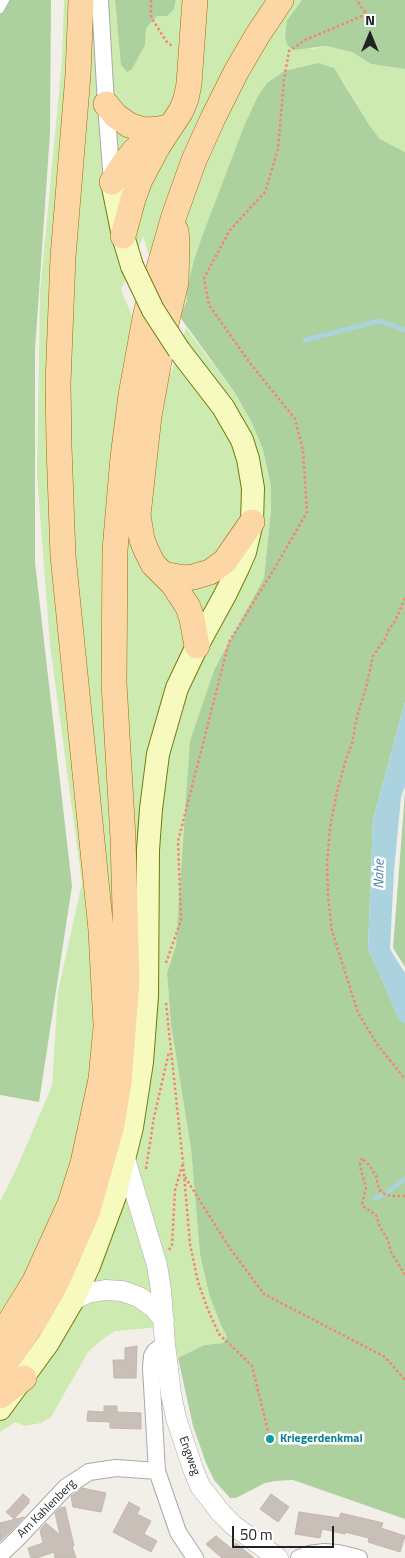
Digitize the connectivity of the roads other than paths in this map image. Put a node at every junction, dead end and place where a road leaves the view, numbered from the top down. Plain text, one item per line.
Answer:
1 (5, 0) edge
2 (81, 0) edge
3 (100, 0) edge
4 (195, 0) edge
5 (281, 0) edge
6 (0, 9) edge
7 (106, 104) junction
8 (168, 124) junction
9 (112, 182) junction
10 (174, 216) junction
11 (123, 236) junction
12 (252, 522) junction
13 (163, 574) junction
14 (197, 646) junction
15 (123, 838) junction
16 (106, 1025) junction
17 (125, 1159) junction
18 (73, 1300) junction
19 (164, 1320) junction
20 (0, 1338) edge
21 (165, 1344) junction
22 (0, 1371) edge
23 (24, 1378) junction
24 (0, 1396) edge
25 (0, 1409) edge
26 (157, 1471) junction
27 (0, 1555) edge
28 (194, 1558) edge
29 (278, 1558) edge
30 (299, 1558) edge
31 (359, 1558) edge

1 - 6 lane
2 - 16 main road
3 - 7 street
4 - 8 main road
5 - 10 main road
7 - 8 main road
7 - 9 street
8 - 9 main road
8 - 11 main road
9 - 11 main road
10 - 13 main road
10 - 15 main road
11 - 12 main road, bridge
12 - 13 main road
12 - 14 main road
13 - 14 main road
14 - 17 main road
15 - 16 main road
15 - 22 main road
16 - 20 main road
17 - 18 main road
17 - 19 street, Engweg
18 - 19 street
18 - 23 main road
19 - 21 street, Engweg
21 - 26 street
21 - 29 street, Engweg
23 - 24 main road
23 - 25 main road
26 - 27 street, Am Kahlenberg
26 - 28 street
30 - 31 street

